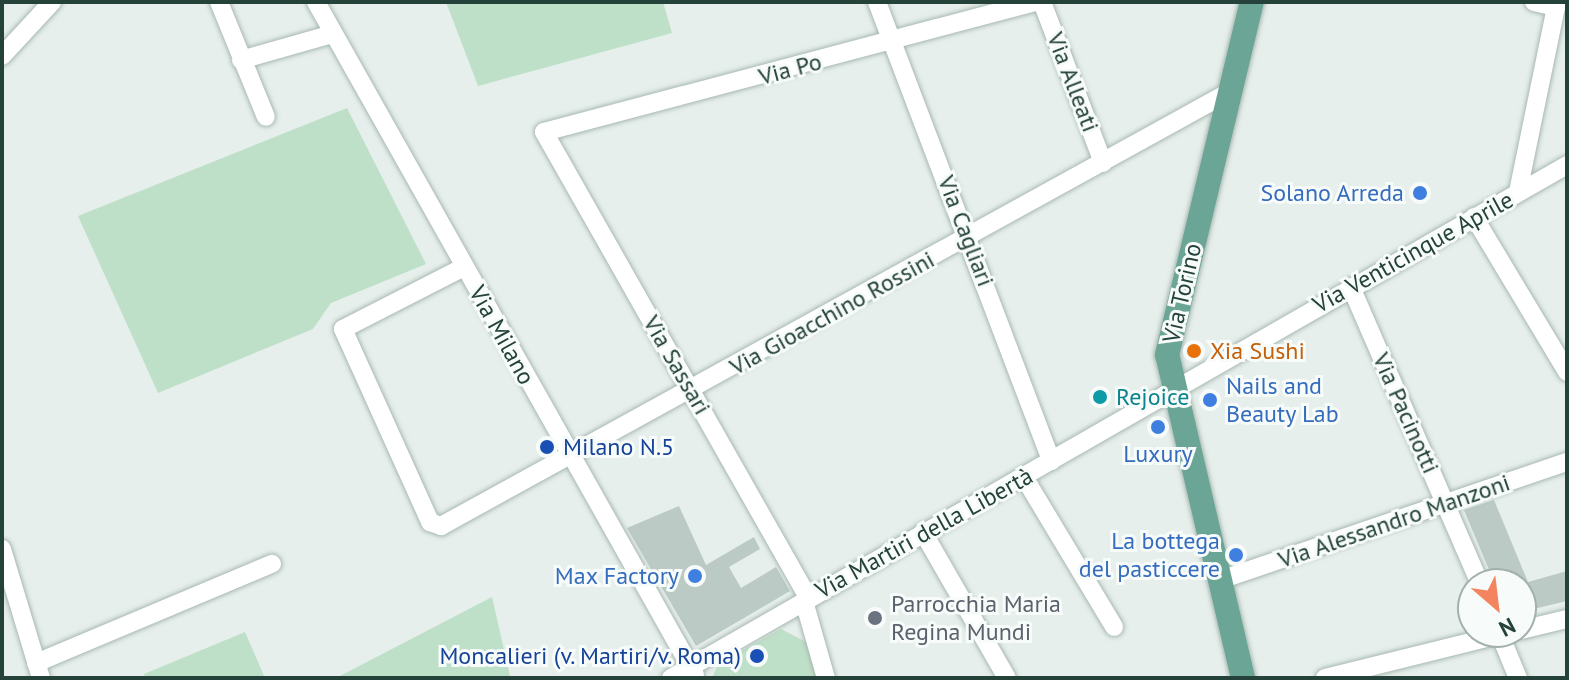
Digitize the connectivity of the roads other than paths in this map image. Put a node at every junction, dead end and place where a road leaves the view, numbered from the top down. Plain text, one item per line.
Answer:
1 (52, 2) edge
2 (219, 2) edge
3 (316, 2) edge
4 (877, 2) edge
5 (1035, 2) edge
6 (1042, 2) edge
7 (1252, 2) edge
8 (1534, 2) edge
9 (1556, 5) edge
10 (329, 35) junction
11 (892, 40) junction
12 (2, 56) edge
13 (241, 60) junction
14 (1231, 91) junction
15 (266, 117) dead end
16 (544, 132) joint
17 (1103, 163) junction
18 (1567, 165) edge
19 (1518, 192) junction
20 (1474, 217) junction
21 (969, 237) junction
22 (464, 267) junction
23 (1351, 287) junction
24 (1567, 372) edge
25 (1175, 386) junction
26 (691, 391) junction
27 (571, 458) junction
28 (1051, 461) junction
29 (1567, 462) edge
30 (1024, 477) junction
31 (1446, 504) junction
32 (923, 532) junction
33 (2, 549) edge
34 (272, 564) dead end
35 (1473, 568) edge
36 (1220, 580) junction
37 (806, 600) junction
38 (1567, 619) edge
39 (1537, 626) edge
40 (1114, 627) dead end
41 (1457, 645) edge
42 (1508, 648) edge
43 (39, 671) edge
44 (694, 672) edge
45 (671, 678) edge
46 (826, 678) edge
47 (1007, 678) edge
48 (1243, 678) edge
49 (1325, 678) edge
50 (1518, 678) edge

1 - 12 street
2 - 13 street
3 - 10 street, Via Milano
4 - 11 street, Via Cagliari
5 - 11 street, Via Po
6 - 17 street, Via Alleati
7 - 14 main road, Via Torino
8 - 9 street
9 - 19 street
10 - 13 street
10 - 22 street, Via Milano
11 - 16 street, Via Po
11 - 21 street, Via Cagliari
13 - 15 street
14 - 17 street, Via Gioacchino Rossini
14 - 25 main road, Via Torino
16 - 26 street, Via Sassari
17 - 21 street, Via Gioacchino Rossini
18 - 19 street, Via Venticinque Aprile
19 - 20 street, Via Venticinque Aprile
20 - 23 street, Via Venticinque Aprile
20 - 24 street
21 - 26 street, Via Gioacchino Rossini
21 - 28 street, Via Cagliari
22 - 27 street, Via Milano
22 - 27 street, Via Gioacchino Rossini
23 - 25 street, Via Venticinque Aprile
23 - 31 street, Via Pacinotti
25 - 28 street, Via Martiri della Libertà
25 - 36 main road, Via Torino
26 - 27 street, Via Gioacchino Rossini
26 - 37 street, Via Sassari
27 - 44 street, Via Milano
28 - 30 street, Via Martiri della Libertà
29 - 31 street, Via Alessandro Manzoni
30 - 32 street, Via Martiri della Libertà
30 - 40 street
31 - 35 street, Via Pacinotti
31 - 36 street, Via Alessandro Manzoni
32 - 37 street, Via Martiri della Libertà
32 - 47 street
33 - 43 street
34 - 43 street
36 - 48 main road, Via Torino
37 - 44 street, Via Martiri della Libertà
37 - 46 street, Via Sassari
38 - 39 street
41 - 49 street
42 - 50 street
44 - 45 street, Via Martiri della Libertà

